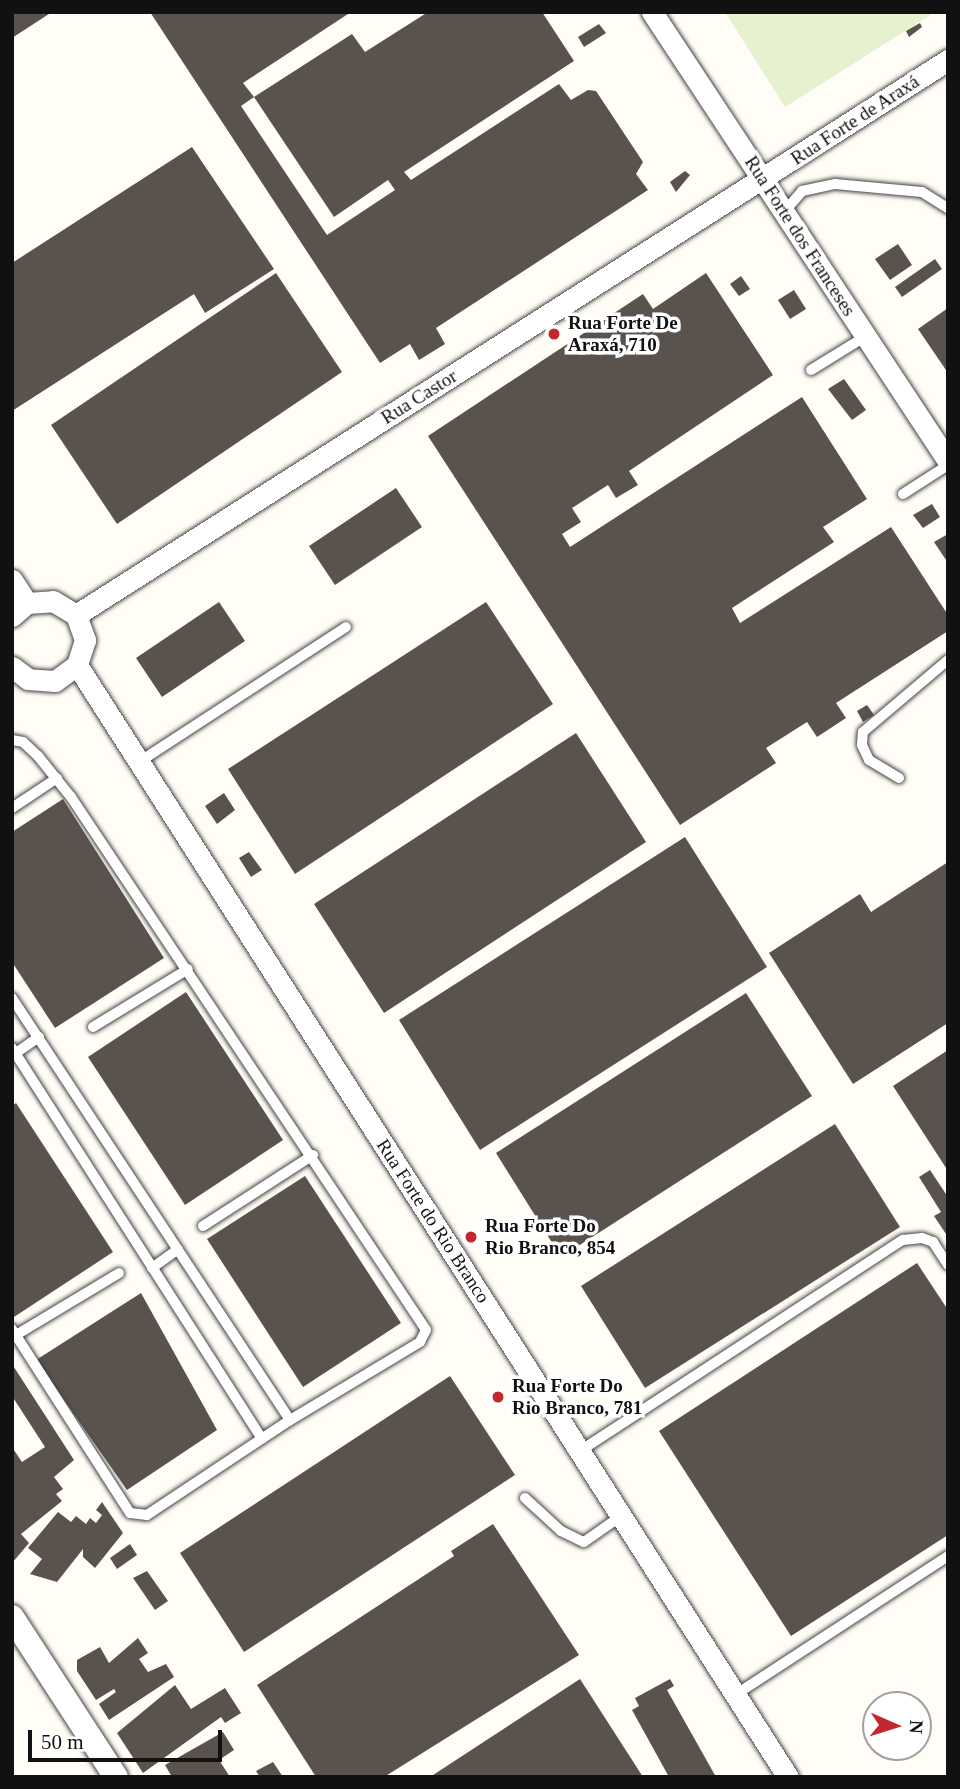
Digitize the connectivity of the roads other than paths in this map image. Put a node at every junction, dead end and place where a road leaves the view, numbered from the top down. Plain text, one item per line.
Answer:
1 (652, 12) edge
2 (948, 60) edge
3 (763, 179) junction
4 (948, 208) edge
5 (784, 212) junction
6 (866, 336) junction
7 (811, 370) dead end
8 (948, 463) edge
9 (903, 494) dead end
10 (12, 580) edge
11 (20, 609) edge
12 (76, 615) junction
13 (346, 627) dead end
14 (948, 660) edge
15 (77, 665) junction
16 (12, 667) edge
17 (12, 740) edge
18 (139, 762) junction
19 (57, 778) junction
20 (899, 778) dead end
21 (12, 808) edge
22 (188, 969) junction
23 (12, 998) edge
24 (93, 1027) dead end
25 (39, 1037) junction
26 (14, 1051) edge
27 (313, 1155) junction
28 (203, 1226) dead end
29 (178, 1250) junction
30 (948, 1265) edge
31 (152, 1268) junction
32 (119, 1273) dead end
33 (14, 1332) edge
34 (290, 1420) junction
35 (262, 1439) junction
36 (580, 1451) junction
37 (525, 1498) dead end
38 (621, 1516) junction
39 (948, 1556) edge
40 (12, 1617) edge
41 (22, 1644) edge
42 (735, 1695) junction
43 (116, 1777) edge
44 (788, 1777) edge

1 - 3 street, Rua Forte dos Franceses
2 - 3 street, Rua Forte de Araxá
3 - 5 street, Rua Forte dos Franceses
3 - 12 street, Rua Castor
4 - 5 lane
5 - 6 street, Rua Forte dos Franceses
6 - 7 lane
6 - 8 street, Rua Forte dos Franceses
8 - 9 lane
10 - 11 street
11 - 12 street
12 - 15 street
13 - 18 lane
14 - 20 lane
15 - 16 street
15 - 18 street, Rua Forte do Rio Branco
17 - 19 lane
18 - 36 street, Rua Forte do Rio Branco
19 - 21 lane
19 - 22 lane
22 - 24 lane
22 - 27 lane
23 - 25 lane
25 - 26 lane
25 - 29 lane
26 - 31 lane
27 - 28 lane
27 - 34 lane
29 - 31 lane
29 - 34 lane
30 - 36 lane
31 - 35 lane
32 - 33 lane
33 - 35 lane
34 - 35 lane
36 - 38 street, Rua Forte do Rio Branco
37 - 38 lane
38 - 42 street, Rua Forte do Rio Branco
39 - 42 lane
40 - 41 street
41 - 43 street
42 - 44 street, Rua Forte do Rio Branco

